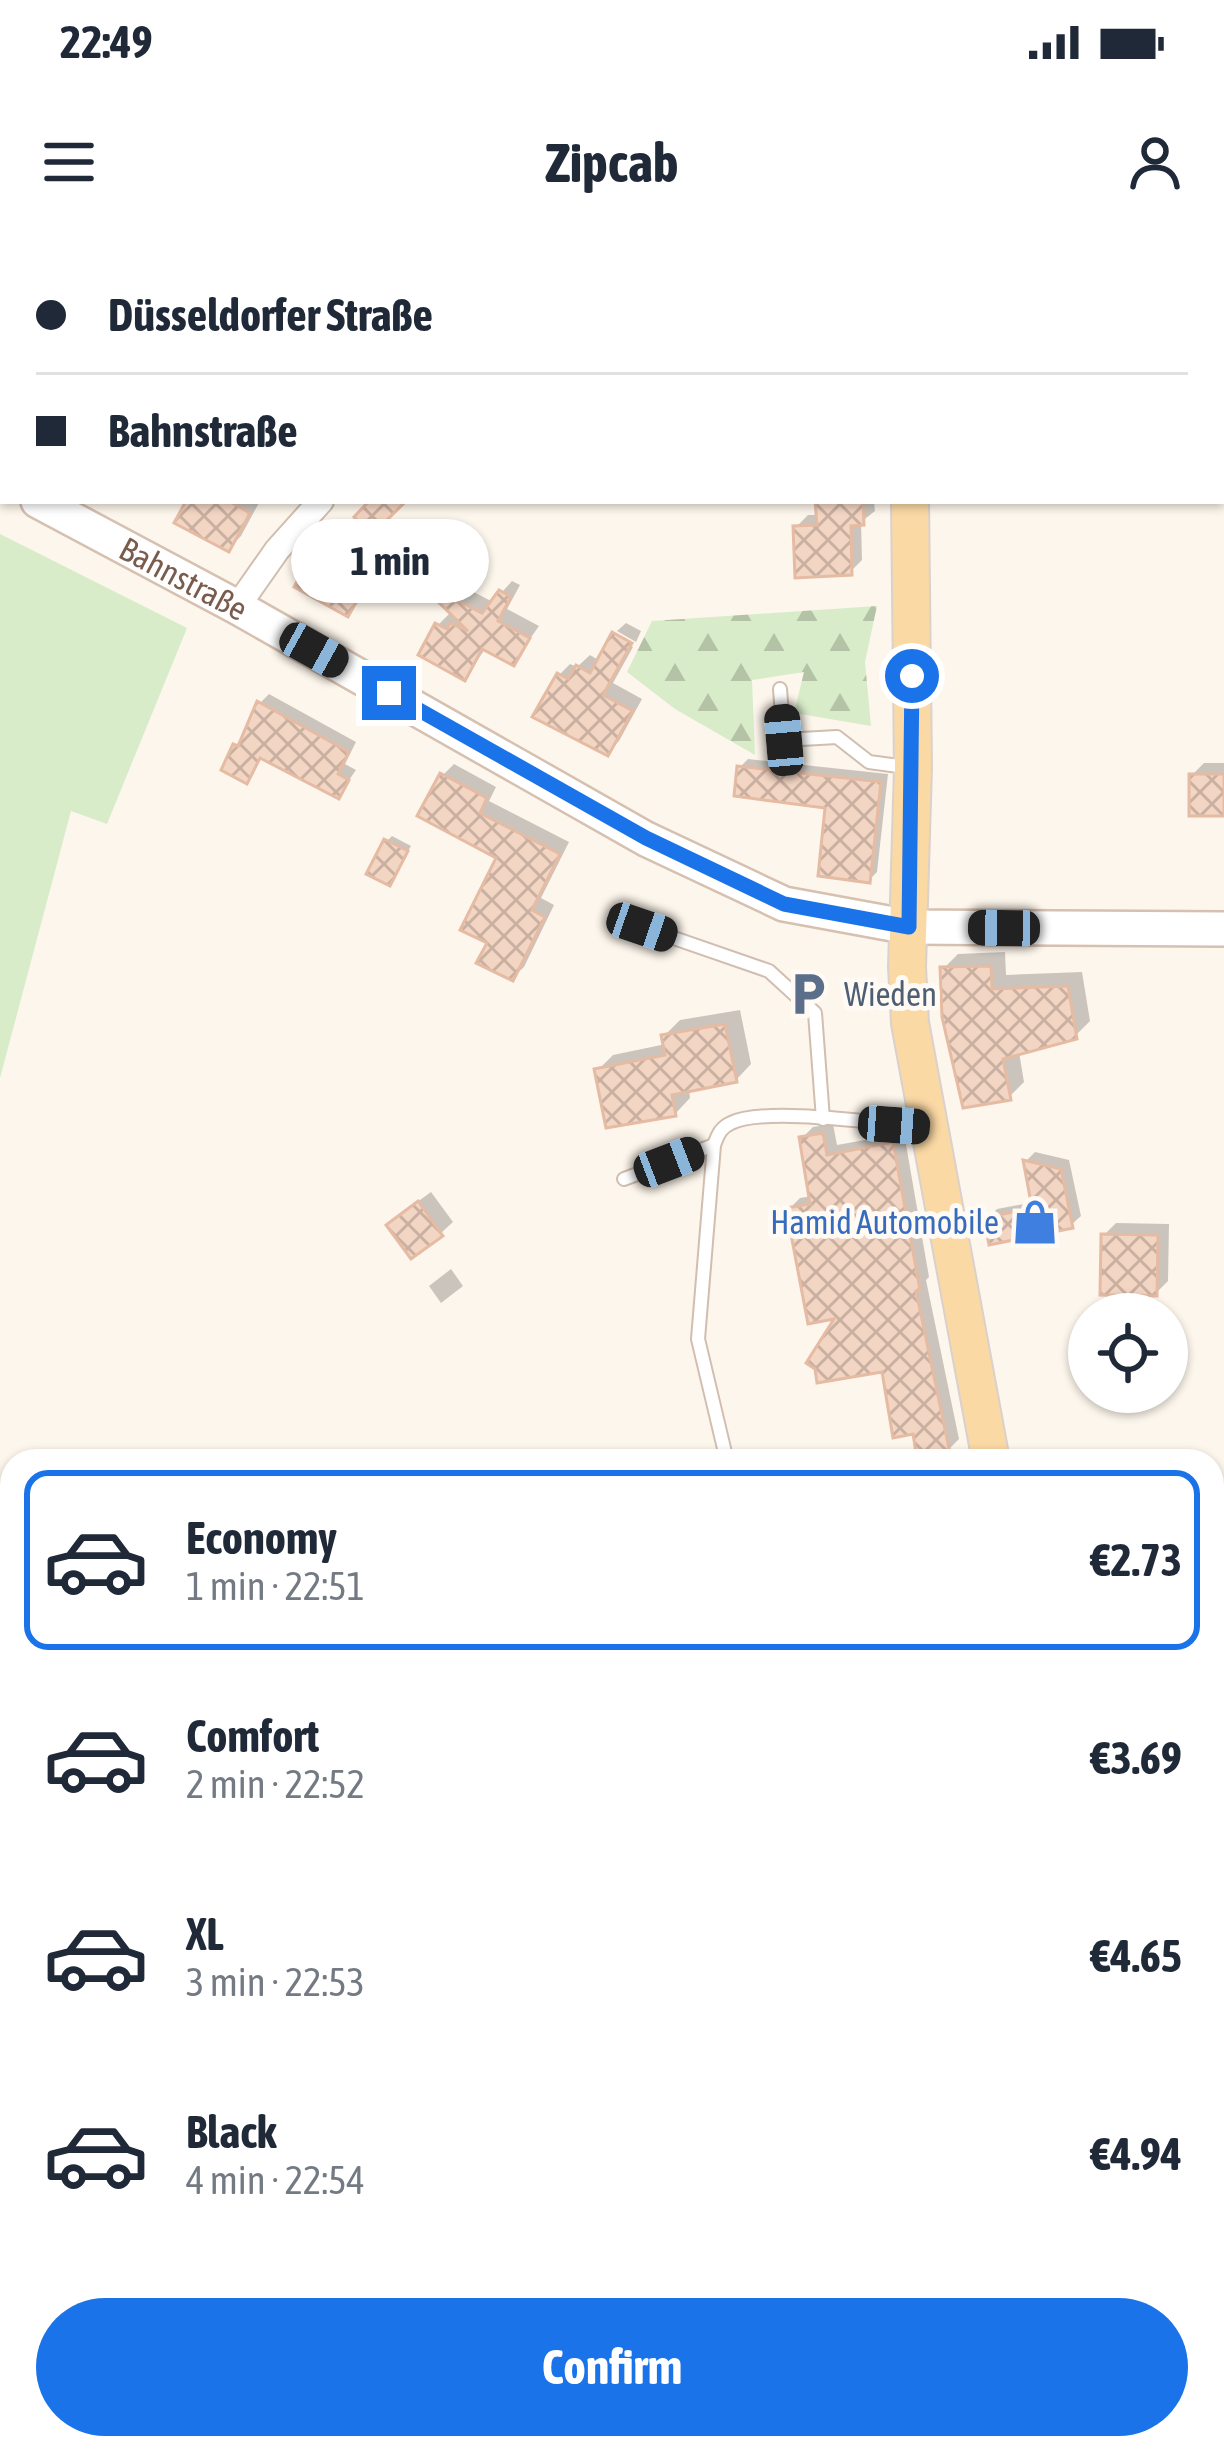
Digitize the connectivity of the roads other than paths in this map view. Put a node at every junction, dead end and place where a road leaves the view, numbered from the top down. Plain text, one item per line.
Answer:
1 (44, 504) edge
2 (318, 504) edge
3 (910, 504) edge
4 (238, 607) junction
5 (780, 689) dead end
6 (913, 768) junction
7 (642, 927) dead end
8 (909, 927) junction
9 (1224, 929) edge
10 (824, 1119) junction
11 (927, 1127) junction
12 (714, 1145) junction
13 (624, 1179) dead end
14 (724, 1449) edge
15 (989, 1449) edge

1 - 4 main road, Bahnstraße
2 - 4 street
3 - 6 main road
4 - 8 main road, Bahnstraße
5 - 6 lane
6 - 8 main road
7 - 10 lane
8 - 9 main road, Bahnstraße
8 - 11 main road
10 - 11 lane
10 - 12 lane
11 - 15 main road
12 - 13 lane
12 - 14 lane

